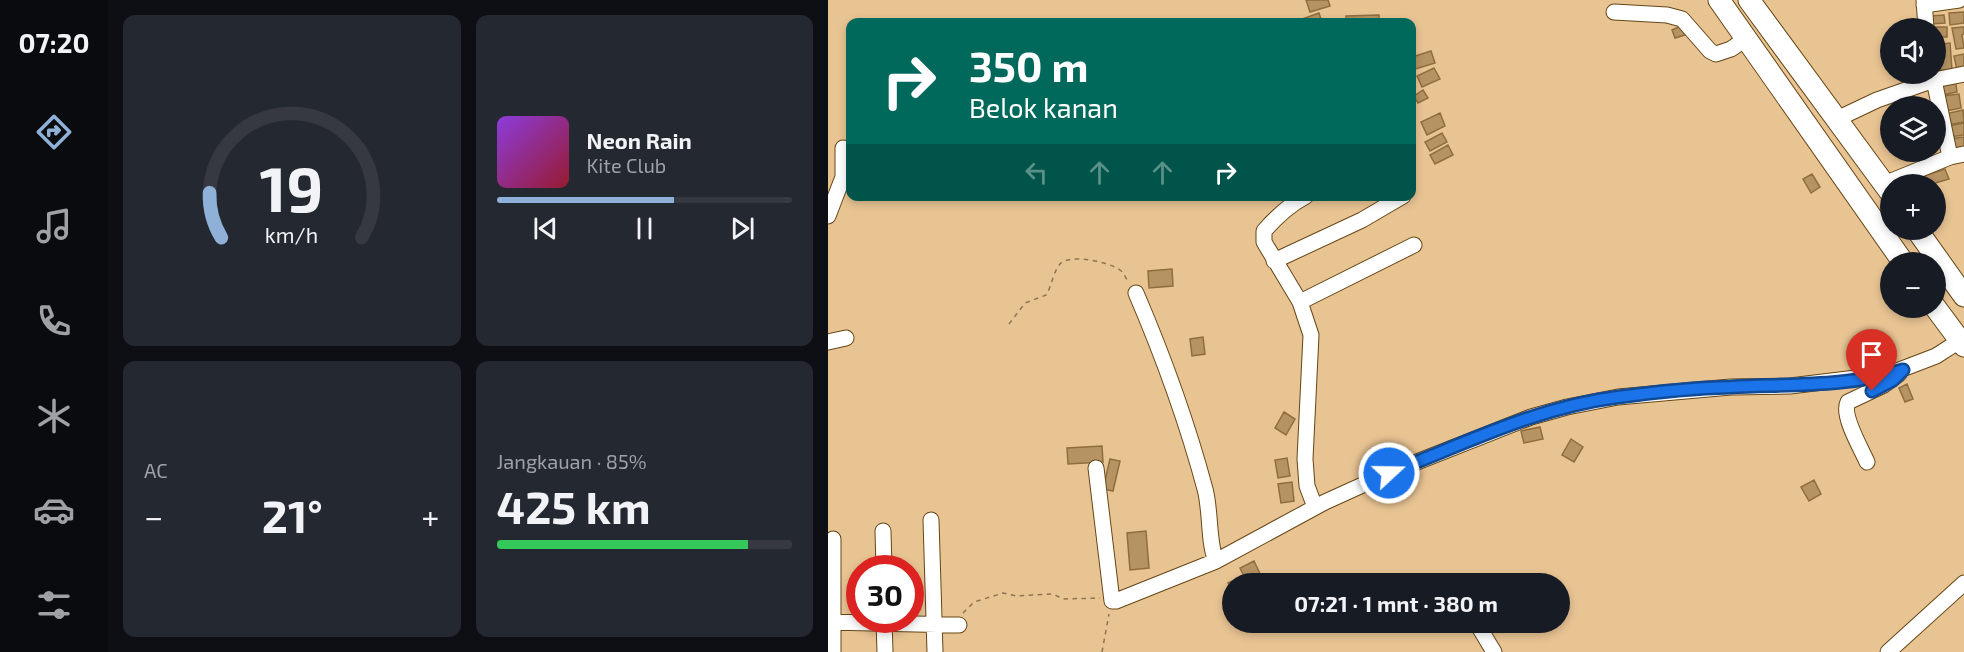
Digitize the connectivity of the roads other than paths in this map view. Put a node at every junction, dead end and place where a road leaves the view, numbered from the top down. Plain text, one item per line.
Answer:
1 (1719, 0) edge
2 (1749, 0) edge
3 (1959, 0) edge
4 (1924, 2) edge
5 (1614, 12) dead end
6 (1925, 18) edge
7 (1748, 38) junction
8 (1964, 74) edge
9 (1946, 76) edge
10 (1807, 78) junction
11 (1916, 84) edge
12 (1935, 84) edge
13 (1786, 95) junction
14 (1837, 119) junction
15 (843, 148) dead end
16 (1957, 155) edge
17 (1917, 174) edge
18 (1880, 178) edge
19 (1297, 201) edge
20 (1394, 201) edge
21 (828, 216) edge
22 (1924, 240) edge
23 (1414, 245) dead end
24 (1896, 252) edge
25 (1274, 261) junction
26 (1136, 293) road end
27 (1964, 296) edge
28 (1300, 302) junction
29 (1944, 318) edge
30 (846, 338) dead end
31 (828, 342) edge
32 (1963, 342) edge
33 (1903, 370) junction
34 (1867, 462) dead end
35 (1096, 468) dead end
36 (1315, 507) junction
37 (931, 520) dead end
38 (884, 531) dead end
39 (833, 539) dead end
40 (884, 555) edge
41 (1216, 561) junction
42 (1964, 584) edge
43 (831, 622) edge
44 (846, 622) edge
45 (924, 623) edge
46 (934, 623) junction
47 (959, 625) road end
48 (884, 633) edge
49 (1483, 633) edge
50 (833, 652) edge
51 (885, 652) edge
52 (935, 652) edge
53 (1494, 652) edge
54 (1888, 652) edge

1 - 7 highway
2 - 10 highway
3 - 4 street
4 - 6 street
5 - 7 street
7 - 13 highway
8 - 9 street
10 - 13 highway
10 - 14 highway
11 - 14 street
12 - 16 street
13 - 24 highway
14 - 18 highway
15 - 21 street
16 - 17 street
19 - 25 street
20 - 25 street
22 - 27 highway
23 - 28 street
25 - 28 street
26 - 41 street
28 - 36 street
29 - 32 highway
30 - 31 street
32 - 33 street
33 - 34 street
33 - 36 street
35 - 41 street
36 - 41 street
37 - 46 street
38 - 40 street
39 - 43 street
42 - 54 street
43 - 44 street
43 - 50 street
45 - 46 street
46 - 47 street
46 - 52 street
48 - 51 street
49 - 53 street

